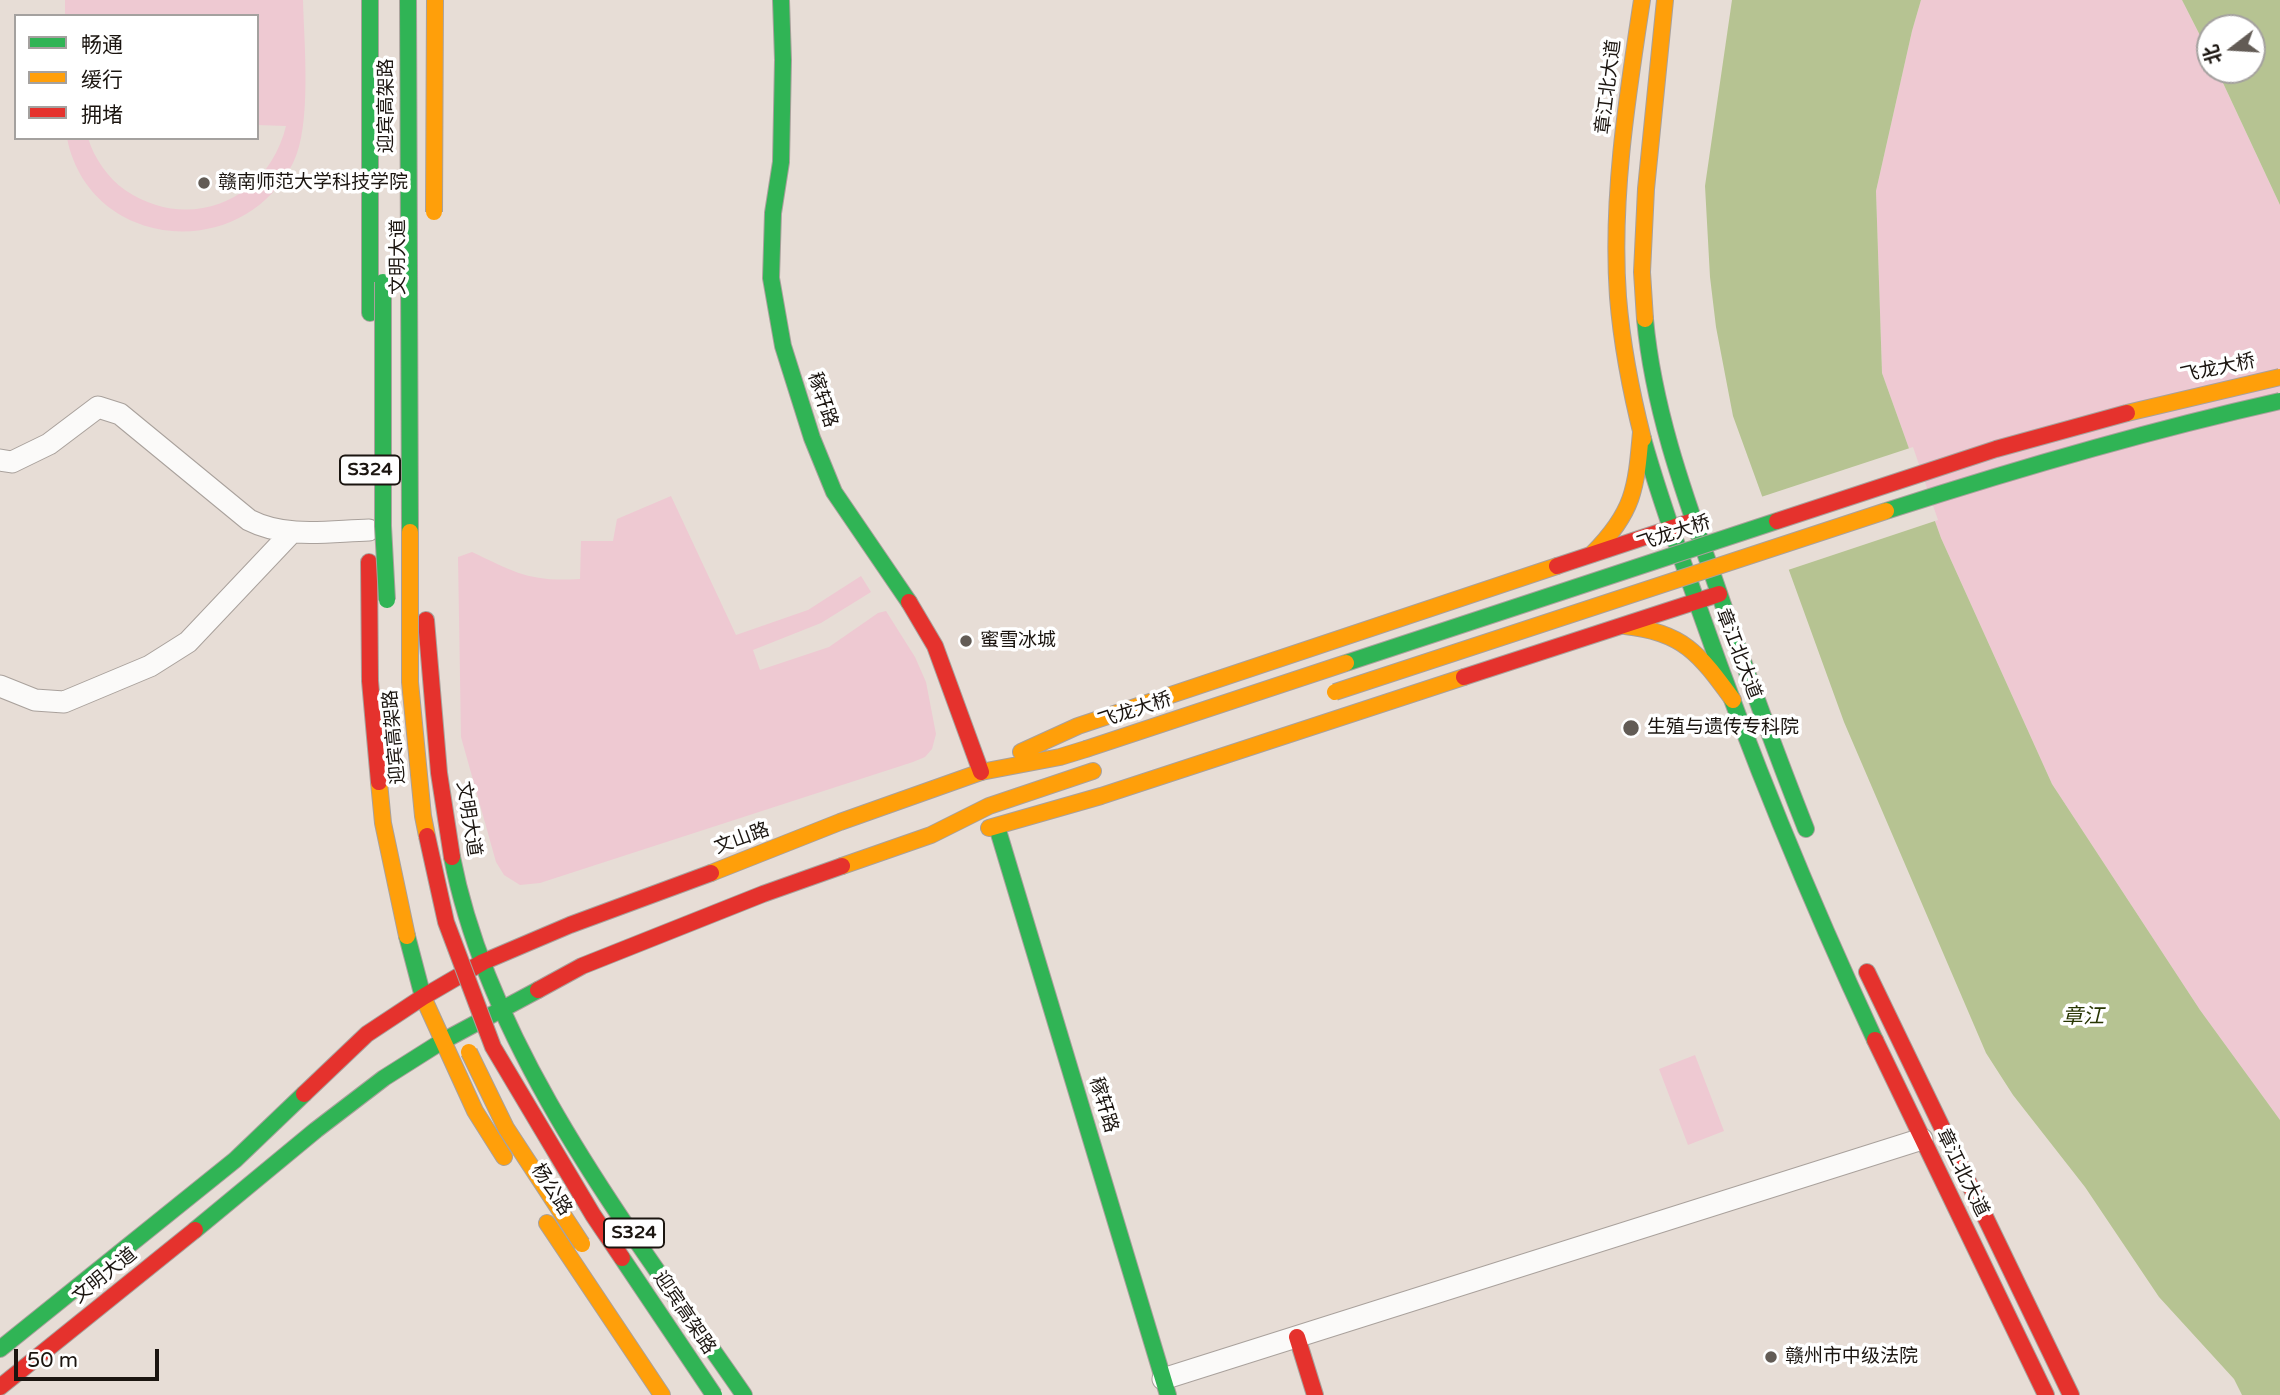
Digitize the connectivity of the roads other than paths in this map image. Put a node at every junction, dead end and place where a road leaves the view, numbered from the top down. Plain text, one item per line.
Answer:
1 (370, 0) edge
2 (384, 0) edge
3 (408, 0) edge
4 (421, 0) edge
5 (435, 0) edge
6 (781, 0) edge
7 (1642, 0) edge
8 (1665, 0) edge
9 (434, 224) dead end
10 (2280, 377) edge
11 (2280, 401) edge
12 (1641, 432) junction
13 (0, 460) edge
14 (1693, 521) junction
15 (1671, 528) junction
16 (369, 530) junction
17 (292, 532) junction
18 (425, 539) dead end
19 (1591, 556) junction
20 (1719, 594) junction
21 (1696, 602) junction
22 (389, 619) dead end
23 (1623, 626) junction
24 (410, 682) junction
25 (0, 685) edge
26 (1317, 698) dead end
27 (1733, 700) junction
28 (1086, 750) joint
29 (1099, 769) dead end
30 (981, 772) junction
31 (997, 827) junction
32 (931, 835) junction
33 (1812, 845) dead end
34 (1860, 956) dead end
35 (483, 962) junction
36 (438, 966) dead end
37 (423, 997) junction
38 (502, 1007) junction
39 (441, 1042) junction
40 (1922, 1139) junction
41 (512, 1168) dead end
42 (541, 1214) dead end
43 (594, 1262) dead end
44 (1297, 1337) junction
45 (0, 1349) edge
46 (0, 1387) edge
47 (1166, 1387) edge
48 (662, 1395) edge
49 (714, 1395) edge
50 (744, 1395) edge
51 (1315, 1395) edge
52 (2046, 1395) edge
53 (2071, 1395) edge

1 - 16 main road, 文明大道 / S324
2 - 22 main road, 迎宾高架路, bridge
3 - 24 main road, 迎宾高架路, bridge
4 - 35 main road, 文明大道 / S324
5 - 9 main road, bridge
6 - 30 main road, 稼轩路
7 - 12 main road, 章江北大道
8 - 14 main road, 章江北大道
10 - 28 main road, 飞龙大桥, bridge
11 - 26 main road, bridge
12 - 15 main road, 章江北大道
12 - 19 main road
13 - 17 street
14 - 15 main road
14 - 20 main road, 章江北大道
15 - 19 main road
15 - 21 main road, 章江北大道
16 - 17 street
16 - 37 main road, 文明大道 / S324
17 - 25 street
18 - 24 main road, bridge
19 - 30 main road
20 - 21 main road
20 - 33 main road, 章江北大道
21 - 23 main road
21 - 27 main road, 章江北大道
23 - 27 main road
23 - 31 main road
24 - 49 main road, 迎宾高架路, bridge
27 - 40 main road, 章江北大道
28 - 30 main road, 文山路
29 - 32 main road
30 - 35 main road, 文山路
31 - 32 main road
31 - 47 main road, 稼轩路
32 - 38 main road
34 - 53 main road, 章江北大道
35 - 37 main road, 文山路
35 - 38 main road, 文明大道 / S324
36 - 43 main road, bridge
37 - 39 main road, 杨公路 / S324
37 - 45 main road, 文明大道
38 - 39 main road, 文明大道
38 - 50 main road, S324
39 - 41 main road, 杨公路 / S324
39 - 46 main road, 文明大道
40 - 44 street
40 - 52 main road, 章江北大道
42 - 48 main road, 杨公路
44 - 47 street
44 - 51 main road

